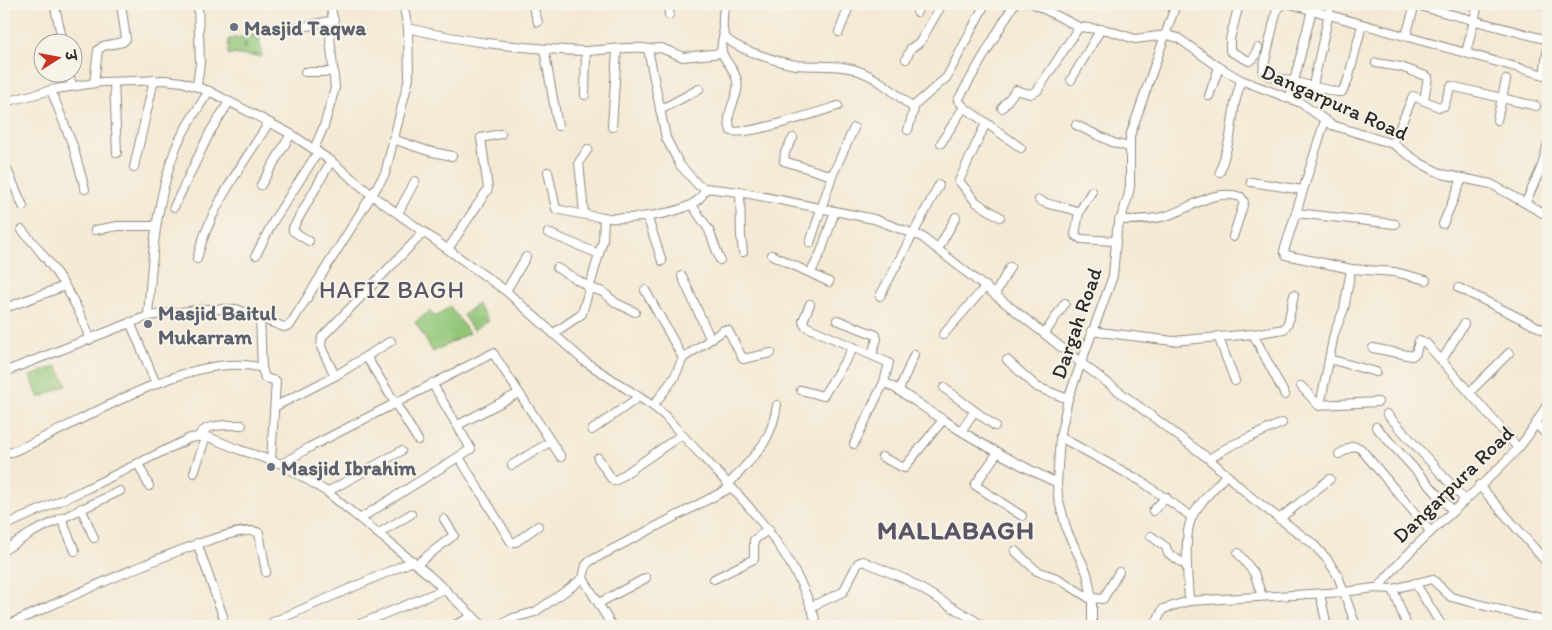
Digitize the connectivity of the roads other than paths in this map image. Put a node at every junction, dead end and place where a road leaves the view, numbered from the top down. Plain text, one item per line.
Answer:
1 (54, 4) edge
2 (121, 4) edge
3 (198, 4) edge
4 (330, 4) edge
5 (404, 4) edge
6 (532, 4) edge
7 (670, 4) edge
8 (724, 4) edge
9 (850, 4) edge
10 (942, 4) edge
11 (985, 4) edge
12 (1014, 4) edge
13 (1034, 4) edge
14 (1176, 4) edge
15 (1239, 4) edge
16 (1283, 4) edge
17 (1290, 4) edge
18 (1331, 4) edge
19 (1414, 4) edge
20 (1478, 4) edge
21 (1540, 4) edge
22 (1548, 6) edge
23 (1312, 10) junction
24 (669, 14) dead end
25 (1329, 14) junction
26 (334, 20) junction
27 (1474, 21) junction
28 (538, 22) dead end
29 (1362, 25) junction
30 (1079, 27) junction
31 (408, 28) junction
32 (293, 29) dead end
33 (1101, 29) junction
34 (61, 32) edge
35 (839, 32) dead end
36 (724, 34) junction
37 (1167, 35) junction
38 (1406, 36) junction
39 (1548, 40) edge
40 (1258, 48) dead end
41 (1548, 48) edge
42 (544, 49) junction
43 (648, 49) junction
44 (617, 50) junction
45 (586, 51) junction
46 (722, 53) junction
47 (1466, 53) junction
48 (906, 59) dead end
49 (1376, 63) dead end
50 (1219, 67) junction
51 (305, 72) dead end
52 (334, 72) junction
53 (1546, 75) edge
54 (154, 80) junction
55 (1071, 80) dead end
56 (1241, 80) junction
57 (1506, 80) dead end
58 (71, 82) edge
59 (94, 82) junction
60 (114, 82) junction
61 (1294, 82) junction
62 (1313, 85) junction
63 (72, 86) junction
64 (197, 86) junction
65 (4, 88) edge
66 (699, 89) dead end
67 (51, 90) junction
68 (209, 91) junction
69 (584, 95) dead end
70 (1209, 96) dead end
71 (1290, 97) junction
72 (1503, 99) junction
73 (1424, 100) junction
74 (5, 102) edge
75 (229, 102) junction
76 (838, 106) dead end
77 (1536, 106) dead end
78 (964, 107) junction
79 (914, 108) junction
80 (1002, 108) dead end
81 (660, 110) junction
82 (1325, 120) junction
83 (1496, 120) dead end
84 (986, 123) junction
85 (268, 124) junction
86 (1076, 125) dead end
87 (558, 126) dead end
88 (612, 127) dead end
89 (854, 128) dead end
90 (908, 130) dead end
91 (291, 134) junction
92 (501, 134) dead end
93 (794, 138) dead end
94 (393, 140) junction
95 (941, 143) dead end
96 (1548, 143) edge
97 (1393, 144) junction
98 (1129, 147) junction
99 (588, 148) dead end
100 (1021, 148) dead end
101 (316, 151) junction
102 (117, 153) dead end
103 (452, 156) dead end
104 (331, 160) junction
105 (4, 163) edge
106 (134, 167) dead end
107 (548, 172) dead end
108 (1220, 172) dead end
109 (832, 176) junction
110 (1462, 179) junction
111 (415, 181) dead end
112 (1251, 182) dead end
113 (261, 185) dead end
114 (939, 185) dead end
115 (705, 188) junction
116 (84, 189) dead end
117 (1303, 190) junction
118 (1092, 191) dead end
119 (740, 192) junction
120 (374, 196) junction
121 (1039, 200) dead end
122 (1526, 202) junction
123 (692, 205) junction
124 (23, 206) dead end
125 (174, 207) dead end
126 (821, 208) junction
127 (835, 210) junction
128 (1079, 212) junction
129 (398, 213) junction
130 (584, 213) junction
131 (1296, 213) junction
132 (647, 216) junction
133 (1548, 216) edge
134 (604, 217) junction
135 (956, 217) dead end
136 (1000, 217) dead end
137 (1119, 220) junction
138 (1395, 224) dead end
139 (1444, 224) dead end
140 (155, 226) junction
141 (22, 230) dead end
142 (95, 230) dead end
143 (424, 232) junction
144 (548, 233) dead end
145 (913, 233) junction
146 (1232, 237) dead end
147 (309, 241) dead end
148 (1115, 241) junction
149 (810, 242) dead end
150 (448, 249) junction
151 (938, 249) junction
152 (743, 252) dead end
153 (599, 254) junction
154 (772, 254) dead end
155 (256, 255) dead end
156 (526, 257) dead end
157 (197, 259) dead end
158 (720, 260) dead end
159 (662, 261) dead end
160 (1010, 267) dead end
161 (557, 268) dead end
162 (1351, 268) junction
163 (811, 272) junction
164 (682, 276) dead end
165 (1426, 280) dead end
166 (828, 282) dead end
167 (65, 286) junction
168 (986, 286) junction
169 (591, 288) junction
170 (1458, 288) dead end
171 (645, 290) dead end
172 (506, 291) junction
173 (995, 294) junction
174 (1294, 295) dead end
175 (880, 296) dead end
176 (1065, 303) dead end
177 (810, 304) dead end
178 (5, 308) edge
179 (635, 312) dead end
180 (148, 316) junction
181 (260, 316) junction
182 (837, 320) dead end
183 (130, 322) junction
184 (1464, 324) dead end
185 (1091, 331) junction
186 (1548, 332) edge
187 (554, 333) junction
188 (1045, 333) junction
189 (1253, 334) junction
190 (944, 335) dead end
191 (1218, 336) junction
192 (710, 338) junction
193 (90, 340) junction
194 (391, 341) dead end
195 (854, 347) junction
196 (1373, 348) dead end
197 (771, 353) dead end
198 (1509, 353) dead end
199 (872, 354) junction
200 (914, 355) dead end
201 (366, 356) junction
202 (682, 358) junction
203 (1330, 359) junction
204 (1006, 360) dead end
205 (1442, 360) junction
206 (1081, 363) junction
207 (262, 368) junction
208 (4, 372) edge
209 (1376, 372) dead end
210 (335, 376) junction
211 (1235, 381) dead end
212 (884, 382) junction
213 (432, 383) junction
214 (156, 384) junction
215 (1301, 386) dead end
216 (944, 388) dead end
217 (801, 390) dead end
218 (899, 390) junction
219 (519, 392) junction
220 (1470, 392) junction
221 (1285, 395) dead end
222 (640, 397) junction
223 (1068, 399) junction
224 (396, 402) junction
225 (1378, 402) dead end
226 (1548, 403) edge
227 (777, 405) dead end
228 (276, 406) junction
229 (653, 406) junction
230 (1320, 406) junction
231 (974, 412) junction
232 (1386, 414) dead end
233 (943, 420) junction
234 (1282, 423) dead end
235 (1536, 424) junction
236 (242, 425) dead end
237 (458, 425) junction
238 (995, 426) dead end
239 (1376, 427) dead end
240 (592, 430) dead end
241 (962, 430) junction
242 (202, 435) junction
243 (681, 435) junction
244 (1548, 436) edge
245 (1060, 437) junction
246 (418, 440) dead end
247 (550, 442) junction
248 (854, 444) dead end
249 (1518, 448) junction
250 (401, 451) dead end
251 (998, 452) junction
252 (1339, 454) dead end
253 (4, 455) edge
254 (459, 457) junction
255 (561, 457) dead end
256 (882, 457) dead end
257 (598, 458) dead end
258 (1209, 459) junction
259 (271, 460) junction
260 (138, 462) junction
261 (282, 464) junction
262 (512, 465) dead end
263 (194, 473) dead end
264 (1226, 476) junction
265 (1330, 479) dead end
266 (1056, 483) junction
267 (1479, 485) junction
268 (149, 486) dead end
269 (729, 487) junction
270 (120, 491) dead end
271 (327, 492) junction
272 (1166, 497) junction
273 (1465, 500) junction
274 (81, 508) junction
275 (1453, 511) junction
276 (1153, 512) dead end
277 (411, 514) dead end
278 (1022, 516) dead end
279 (1192, 517) junction
280 (61, 518) junction
281 (361, 518) junction
282 (444, 519) dead end
283 (1279, 519) junction
284 (4, 526) edge
285 (538, 526) dead end
286 (769, 528) junction
287 (1430, 532) junction
288 (379, 534) junction
289 (1151, 536) dead end
290 (94, 538) dead end
291 (197, 542) junction
292 (4, 550) edge
293 (76, 551) dead end
294 (1015, 551) dead end
295 (1238, 553) dead end
296 (415, 562) junction
297 (1548, 564) edge
298 (1187, 566) junction
299 (266, 572) dead end
300 (1118, 572) dead end
301 (583, 578) junction
302 (646, 578) dead end
303 (714, 578) dead end
304 (1415, 583) junction
305 (1378, 588) junction
306 (445, 589) junction
307 (1393, 589) junction
308 (1344, 592) junction
309 (1320, 594) junction
310 (1262, 596) junction
311 (1092, 599) junction
312 (1189, 601) junction
313 (599, 603) junction
314 (810, 607) junction
315 (223, 616) dead end
316 (473, 616) junction
317 (273, 622) dead end
318 (1548, 622) edge
319 (5, 626) edge
320 (355, 626) edge
321 (453, 626) edge
322 (483, 626) edge
323 (499, 626) edge
324 (612, 626) edge
325 (817, 626) edge
326 (984, 626) edge
327 (1092, 626) edge
328 (1154, 626) edge
329 (1327, 626) edge
330 (1356, 626) edge
331 (1407, 626) edge
332 (1442, 626) edge

1 - 34 street
2 - 59 street
3 - 64 street
4 - 26 street
5 - 31 street
6 - 28 street
7 - 24 street
8 - 36 street
9 - 35 street
10 - 48 street
11 - 79 street
12 - 78 street
13 - 30 street
14 - 37 street, Dargah Road
15 - 40 street
16 - 61 street
17 - 23 street
18 - 25 street
19 - 27 street
19 - 38 street
20 - 27 street
21 - 22 street
23 - 25 street
23 - 61 street
25 - 29 street
25 - 62 street
26 - 32 street
26 - 52 street
27 - 39 street
27 - 47 street
29 - 38 street
29 - 62 street
30 - 33 street
30 - 80 street
31 - 42 street
31 - 94 street
33 - 37 street
33 - 55 street
36 - 46 street
36 - 79 street
37 - 50 street, Dangarpura Road
37 - 98 street, Dargah Road
38 - 47 street
41 - 53 street
42 - 45 street
42 - 87 street
43 - 44 street
43 - 46 street
43 - 81 street
44 - 45 street
44 - 88 street
45 - 69 street
46 - 76 street
47 - 53 street
49 - 73 street
50 - 56 street, Dangarpura Road
50 - 70 street
51 - 52 street
52 - 101 street
54 - 60 street
54 - 64 street
54 - 106 street
56 - 71 street, Dangarpura Road
56 - 108 street
57 - 72 street
58 - 63 street
59 - 60 street
59 - 63 street
60 - 102 street
61 - 62 street
61 - 71 street
63 - 67 street
64 - 68 street
65 - 74 street
66 - 81 street
67 - 74 street
67 - 116 street
68 - 75 street
68 - 140 street
71 - 82 street, Dangarpura Road
72 - 73 street
72 - 77 street
72 - 83 street
73 - 97 street
75 - 85 street
75 - 125 street
78 - 84 street
78 - 95 street
79 - 90 street
81 - 115 street
82 - 97 street, Dangarpura Road
82 - 117 street
84 - 100 street
84 - 136 street
85 - 91 street
85 - 157 street
86 - 98 street
89 - 109 street
91 - 101 street
91 - 113 street
92 - 150 street
93 - 109 street
94 - 103 street
94 - 120 street
96 - 122 street
97 - 110 street, Dangarpura Road
98 - 137 street, Dargah Road
99 - 130 street
101 - 104 street
101 - 155 street
104 - 120 street
104 - 147 street
105 - 124 street
107 - 130 street
109 - 126 street
110 - 122 street, Dangarpura Road
110 - 139 street
111 - 129 street
112 - 117 street
114 - 145 street
115 - 119 street
115 - 123 street
117 - 131 street
118 - 128 street
119 - 126 street
119 - 152 street
120 - 129 street
120 - 181 street
121 - 128 street
122 - 133 street, Dangarpura Road
123 - 132 street
123 - 158 street
126 - 127 street
126 - 149 street
127 - 145 street
127 - 163 street
128 - 148 street
129 - 143 street
130 - 134 street
131 - 138 street
131 - 162 street
132 - 134 street
132 - 159 street
134 - 153 street
135 - 151 street
137 - 146 street
137 - 148 street, Dargah Road
140 - 142 street
140 - 180 street
141 - 167 street
143 - 150 street
143 - 210 street
144 - 153 street
145 - 151 street
145 - 175 street
148 - 185 street, Dargah Road
150 - 172 street
151 - 168 street
153 - 169 street
154 - 163 street
156 - 172 street
160 - 173 street
161 - 169 street
162 - 165 street
162 - 203 street
163 - 166 street
164 - 192 street
167 - 178 street
167 - 193 street
168 - 173 street
168 - 190 street
169 - 179 street
169 - 187 street
170 - 186 street
171 - 202 street
172 - 187 street
173 - 188 street
174 - 189 street
176 - 188 street
177 - 195 street
180 - 181 street
180 - 183 street
181 - 207 street
182 - 199 street
183 - 193 street
183 - 214 street
184 - 205 street
185 - 191 street
185 - 206 street, Dargah Road
187 - 222 street
188 - 206 street
189 - 191 street
189 - 221 street
191 - 211 street
192 - 197 street
192 - 202 street
193 - 208 street
194 - 201 street
195 - 199 street
195 - 217 street
196 - 205 street
198 - 220 street
199 - 212 street
200 - 218 street
201 - 210 street
201 - 224 street
202 - 229 street
203 - 209 street
203 - 230 street
204 - 223 street
205 - 220 street
206 - 223 street, Dargah Road
206 - 258 street
207 - 214 street
207 - 228 street
210 - 228 street
212 - 218 street
212 - 248 street
213 - 219 street
213 - 224 street
213 - 237 street
214 - 253 street
215 - 230 street
216 - 231 street
218 - 233 street
219 - 237 street
219 - 247 street
220 - 249 street
222 - 229 street
222 - 240 street
223 - 245 street, Dargah Road
224 - 246 street
224 - 261 street
225 - 230 street
226 - 235 street, Dangarpura Road
227 - 269 street
228 - 259 street
229 - 243 street
231 - 238 street
231 - 241 street
232 - 273 street
233 - 241 street
233 - 256 street
234 - 258 street
235 - 244 street
235 - 249 street, Dangarpura Road
236 - 242 street
237 - 254 street
239 - 275 street
241 - 251 street
242 - 259 street
242 - 260 street
242 - 263 street
243 - 257 street
243 - 269 street
245 - 266 street, Dargah Road
245 - 272 street
247 - 255 street
247 - 262 street
249 - 267 street, Dangarpura Road
250 - 271 street
251 - 266 street
251 - 278 street
252 - 287 street
254 - 281 street
254 - 285 street
258 - 264 street
259 - 261 street
260 - 268 street
260 - 284 street
261 - 271 street
264 - 279 street
264 - 283 street
265 - 283 street
266 - 311 street, Dargah Road
267 - 273 street, Dangarpura Road
267 - 297 street
269 - 286 street
269 - 301 street
270 - 274 street
271 - 281 street
272 - 276 street
272 - 279 street
273 - 275 street, Dangarpura Road
274 - 280 street
274 - 290 street
275 - 287 street, Dangarpura Road
277 - 288 street
279 - 298 street
280 - 292 street
280 - 293 street
281 - 288 street
282 - 296 street
283 - 308 street
286 - 303 street
286 - 314 street
287 - 305 street, Dangarpura Road
288 - 296 street
289 - 298 street
291 - 299 street
291 - 315 street
291 - 319 street
294 - 311 street
295 - 310 street
296 - 306 street
296 - 317 street
298 - 312 street
300 - 311 street
301 - 313 street
301 - 323 street
302 - 313 street
304 - 307 street
304 - 318 street
304 - 332 street
305 - 307 street
305 - 308 street
306 - 316 street
306 - 320 street
307 - 331 street
308 - 309 street
308 - 330 street
309 - 310 street
309 - 329 street
310 - 312 street
311 - 327 street, Dargah Road
312 - 328 street
313 - 324 street
314 - 325 street
314 - 326 street
316 - 321 street
316 - 322 street

